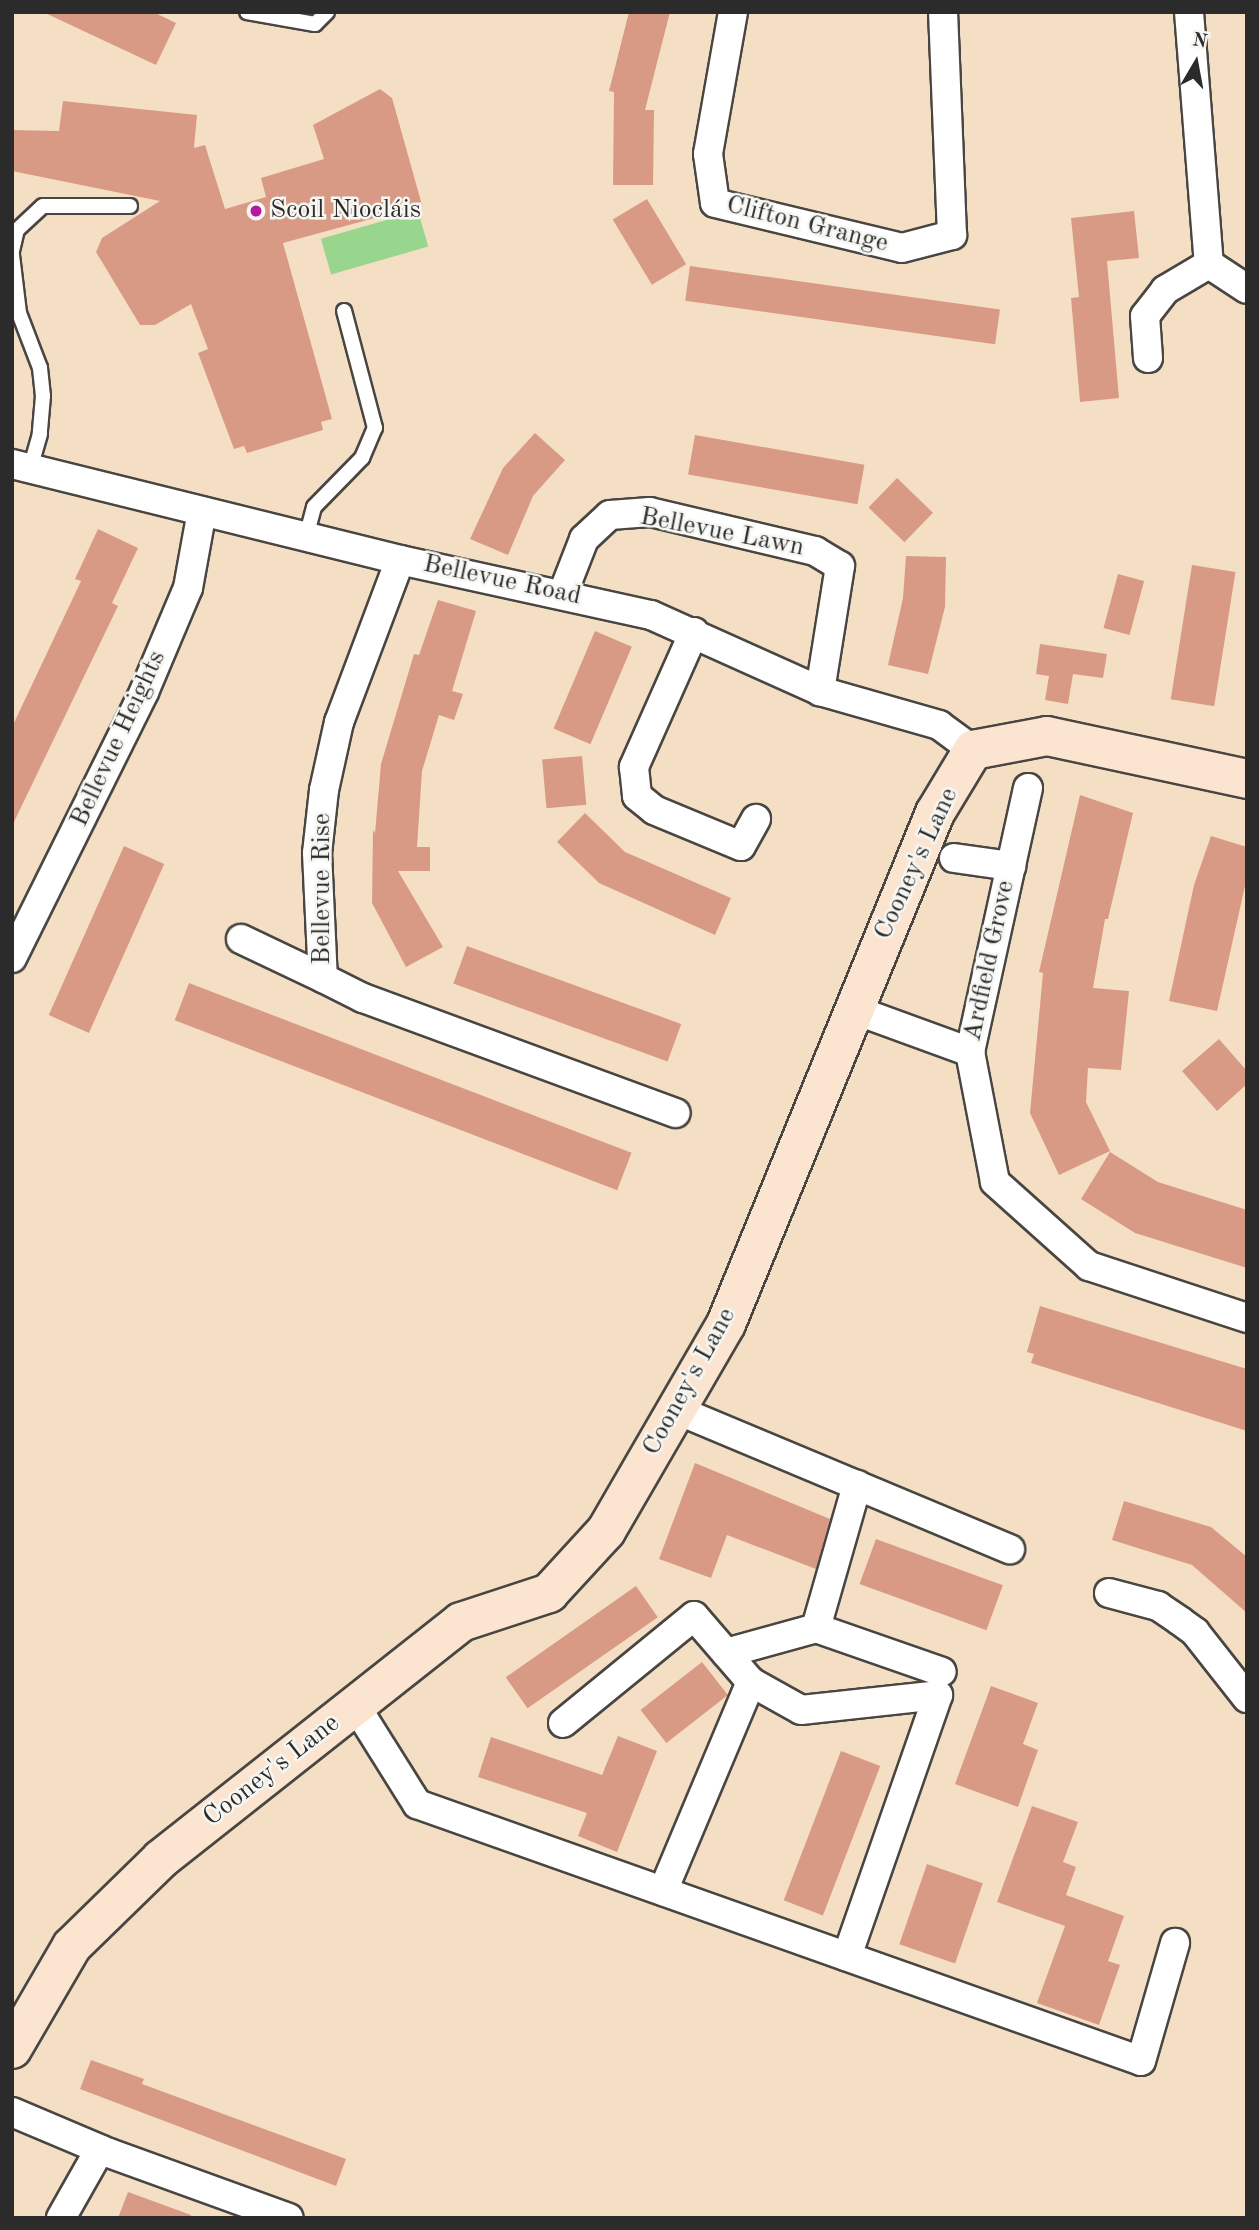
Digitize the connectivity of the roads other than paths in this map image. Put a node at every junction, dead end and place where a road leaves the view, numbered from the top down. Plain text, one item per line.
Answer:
1 (247, 12) edge
2 (327, 12) edge
3 (733, 12) edge
4 (943, 12) edge
5 (1189, 12) edge
6 (130, 206) dead end
7 (12, 253) edge
8 (1209, 264) junction
9 (1247, 289) edge
10 (344, 311) dead end
11 (1148, 358) dead end
12 (21, 466) edge
13 (202, 512) junction
14 (306, 537) junction
15 (400, 560) junction
16 (563, 593) junction
17 (694, 632) junction
18 (820, 691) junction
19 (973, 750) junction
20 (1247, 779) edge
21 (1028, 788) dead end
22 (757, 819) dead end
23 (954, 858) dead end
24 (1011, 866) junction
25 (241, 939) dead end
26 (12, 958) edge
27 (323, 978) junction
28 (852, 1009) junction
29 (970, 1052) junction
30 (676, 1113) dead end
31 (1247, 1318) edge
32 (677, 1410) junction
33 (857, 1485) junction
34 (1010, 1549) dead end
35 (1109, 1592) dead end
36 (816, 1628) junction
37 (726, 1653) junction
38 (942, 1672) dead end
39 (751, 1682) junction
40 (1247, 1698) edge
41 (355, 1705) junction
42 (563, 1723) dead end
43 (663, 1891) junction
44 (1175, 1943) dead end
45 (848, 1957) junction
46 (12, 2049) edge
47 (12, 2112) edge
48 (100, 2149) junction
49 (233, 2208) edge
50 (61, 2218) edge
51 (289, 2218) edge

1 - 2 lane
3 - 4 street, Clifton Grange
5 - 8 street
6 - 7 lane
7 - 12 lane
8 - 9 street
8 - 11 street
10 - 14 lane
12 - 13 street, Bellevue Road
13 - 14 street, Bellevue Road
13 - 26 street, Bellevue Heights
14 - 15 street, Bellevue Road
15 - 16 street, Bellevue Road
15 - 27 street, Bellevue Rise
16 - 17 street, Bellevue Road
16 - 18 street, Bellevue Lawn
17 - 18 street, Bellevue Road
17 - 22 street
18 - 19 street, Bellevue Road
19 - 20 street
19 - 28 street, Cooney's Lane
21 - 24 street, Ardfield Grove
23 - 24 street, Ardfield Grove
24 - 29 street, Ardfield Grove
25 - 27 street
27 - 30 street, Bellevue Rise
28 - 29 street
28 - 32 street, Cooney's Lane
29 - 31 street, Ardfield Grove
32 - 33 street
32 - 41 street, Cooney's Lane
33 - 34 street
33 - 36 street
35 - 40 street
36 - 37 street
36 - 38 street
37 - 39 street
37 - 42 street
39 - 43 street
39 - 45 street
41 - 43 street
41 - 46 street, Cooney's Lane
43 - 45 street
44 - 45 street
47 - 48 street
48 - 49 street
48 - 50 street
49 - 51 street

